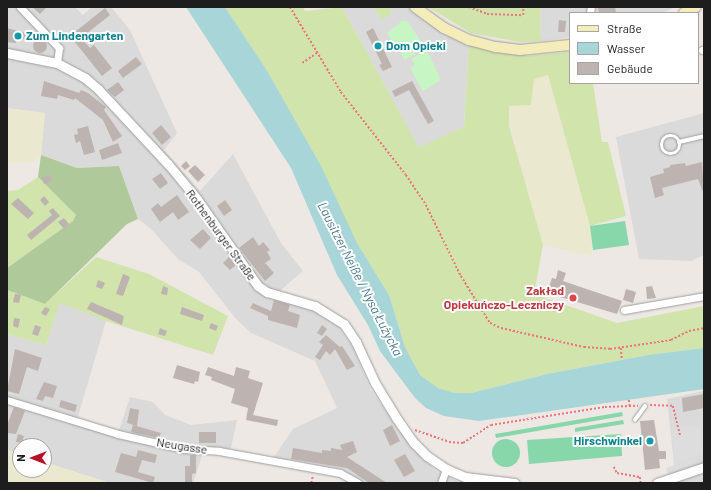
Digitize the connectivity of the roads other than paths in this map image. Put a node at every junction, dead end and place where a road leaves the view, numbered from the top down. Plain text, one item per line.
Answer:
1 (20, 7) edge
2 (415, 7) edge
3 (696, 7) edge
4 (686, 12) edge
5 (569, 45) edge
6 (7, 52) edge
7 (57, 63) junction
8 (704, 136) edge
9 (679, 142) junction
10 (704, 296) edge
11 (624, 310) dead end
12 (7, 400) edge
13 (645, 406) road end
14 (635, 420) dead end
15 (704, 467) edge
16 (446, 469) junction
17 (358, 483) edge
18 (441, 483) edge
19 (515, 483) edge
20 (656, 483) edge

1 - 7 street
2 - 5 main road
3 - 4 main road
6 - 7 street, Rothenburger Straße
7 - 16 street, Rothenburger Straße
8 - 9 lane
9 - 9 lane
10 - 11 street
12 - 17 street, Neugasse
13 - 14 lane
15 - 20 street
16 - 18 street
16 - 19 street

